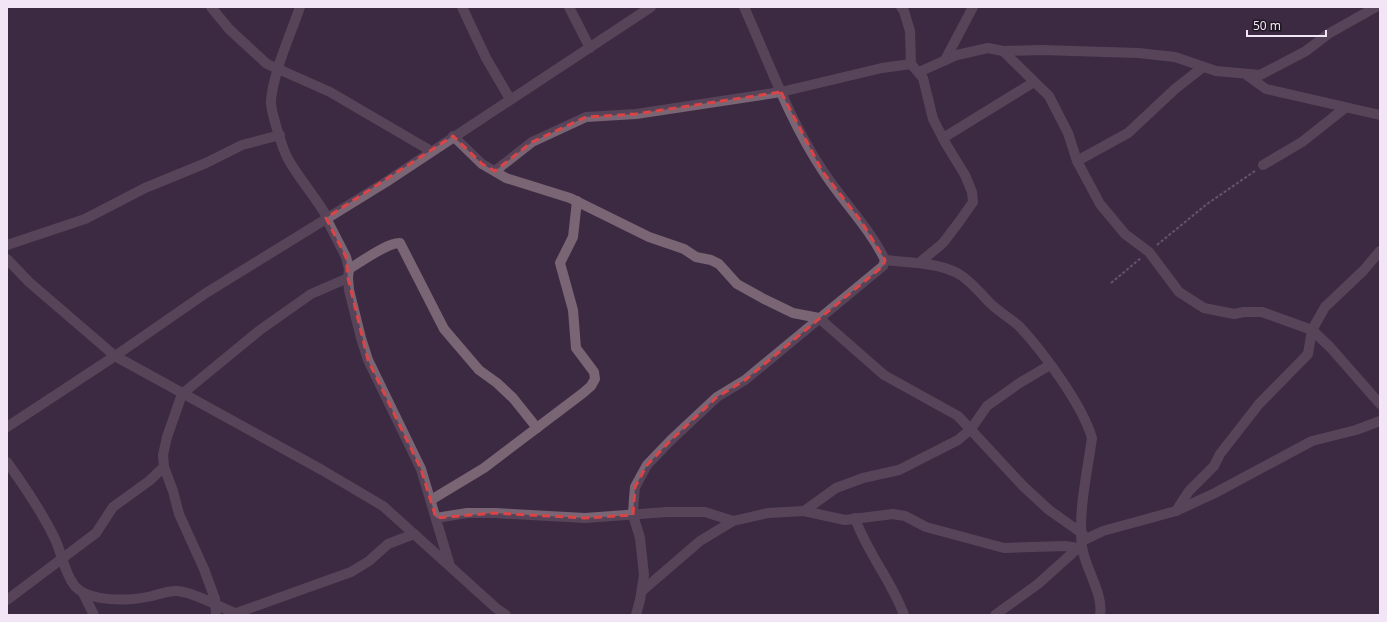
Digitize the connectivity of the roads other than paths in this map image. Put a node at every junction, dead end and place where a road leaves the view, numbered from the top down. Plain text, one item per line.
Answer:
1 (211, 7) edge
2 (300, 7) edge
3 (462, 7) edge
4 (569, 7) edge
5 (651, 7) edge
6 (744, 7) edge
7 (901, 7) edge
8 (973, 7) edge
9 (1376, 7) edge
10 (590, 48) junction
11 (1003, 51) junction
12 (945, 60) junction
13 (911, 64) junction
14 (279, 68) junction
15 (1203, 68) junction
16 (919, 72) junction
17 (1248, 76) junction
18 (1034, 82) junction
19 (781, 92) junction
20 (510, 99) junction
21 (1345, 108) junction
22 (1380, 116) edge
23 (280, 135) junction
24 (453, 136) junction
25 (943, 138) junction
26 (431, 151) junction
27 (1077, 161) junction
28 (1263, 165) road end
29 (494, 171) junction
30 (577, 201) junction
31 (326, 217) junction
32 (7, 245) edge
33 (1380, 251) edge
34 (7, 260) edge
35 (885, 260) junction
36 (919, 263) junction
37 (348, 274) junction
38 (819, 318) junction
39 (1312, 330) junction
40 (115, 356) junction
41 (1050, 365) junction
42 (182, 394) junction
43 (1380, 404) edge
44 (1380, 421) edge
45 (7, 427) edge
46 (537, 428) junction
47 (971, 429) junction
48 (7, 462) edge
49 (164, 467) junction
50 (431, 500) junction
51 (804, 511) junction
52 (1176, 511) junction
53 (633, 515) junction
54 (436, 518) junction
55 (855, 518) junction
56 (732, 521) junction
57 (414, 534) junction
58 (1081, 543) junction
59 (62, 557) junction
60 (450, 566) junction
61 (642, 591) junction
62 (83, 592) junction
63 (7, 600) edge
64 (216, 610) edge
65 (1102, 613) edge
66 (233, 614) edge
67 (94, 615) edge
68 (506, 615) edge
69 (636, 615) edge
70 (904, 615) edge
71 (995, 615) edge

1 - 14 street
2 - 14 street
3 - 20 street
4 - 10 street
5 - 10 street
6 - 19 street
7 - 13 street
8 - 12 street
9 - 17 street
10 - 20 street
11 - 12 street
11 - 15 street
11 - 18 street
12 - 16 street
13 - 16 street
13 - 19 street
14 - 23 street
14 - 26 street
15 - 17 street
15 - 27 street
16 - 25 street
17 - 21 street
18 - 25 street
18 - 27 street
19 - 29 street
19 - 35 street
20 - 24 street
21 - 22 street
21 - 28 street
23 - 31 street
23 - 32 street
24 - 26 street
24 - 29 street
25 - 36 street
26 - 31 street
27 - 39 street
29 - 30 street
30 - 38 street
30 - 46 street
31 - 37 street
31 - 40 street
33 - 39 street
34 - 40 street
35 - 36 street
35 - 38 street
36 - 41 street
37 - 42 street
37 - 46 street
37 - 50 street
38 - 47 street
38 - 53 street
39 - 43 street
39 - 52 street
40 - 42 street
40 - 45 street
41 - 47 street
41 - 58 street
42 - 49 street
42 - 57 street
44 - 52 street
46 - 50 street
47 - 51 street
47 - 58 street
48 - 59 street
49 - 59 street
49 - 64 street
50 - 54 street
51 - 55 street
51 - 56 street
52 - 58 street
53 - 54 street
53 - 56 street
53 - 61 street
54 - 60 street
55 - 58 street
55 - 70 street
56 - 61 street
57 - 60 street
57 - 66 street
58 - 65 street
58 - 71 street
59 - 62 street
59 - 63 street
60 - 68 street
61 - 69 street
62 - 64 street
62 - 67 street
64 - 66 street

